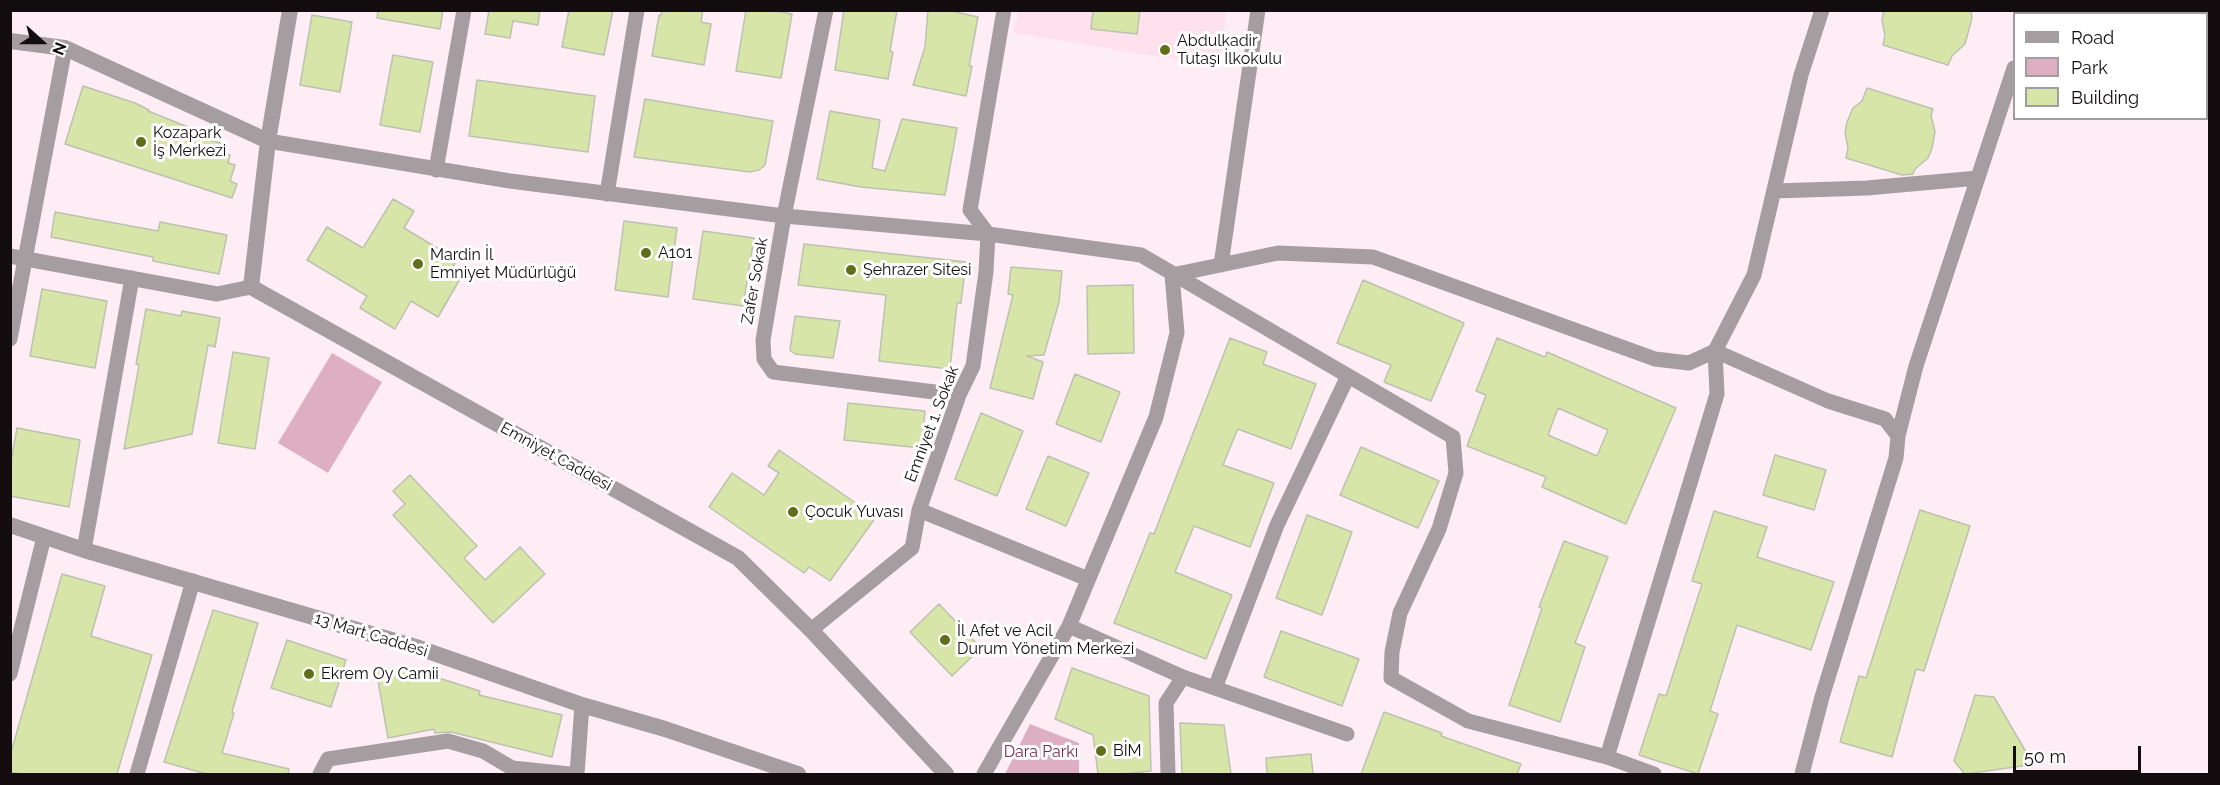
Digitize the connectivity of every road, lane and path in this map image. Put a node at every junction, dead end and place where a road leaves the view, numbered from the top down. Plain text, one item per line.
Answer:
1 (290, 10) edge
2 (464, 10) edge
3 (638, 10) edge
4 (826, 10) edge
5 (1004, 10) edge
6 (1258, 10) edge
7 (1822, 10) edge
8 (10, 41) edge
9 (65, 48) junction
10 (2013, 71) edge
11 (263, 138) junction
12 (436, 170) junction
13 (1978, 178) junction
14 (1774, 191) junction
15 (608, 194) junction
16 (784, 216) junction
17 (988, 234) junction
18 (18, 257) edge
19 (1221, 265) junction
20 (1172, 275) junction
21 (132, 278) junction
22 (251, 287) junction
23 (10, 339) edge
24 (1714, 351) junction
25 (1348, 376) junction
26 (959, 395) junction
27 (1898, 436) junction
28 (919, 510) junction
29 (10, 525) edge
30 (44, 537) junction
31 (84, 550) junction
32 (1088, 579) junction
33 (193, 581) junction
34 (1068, 626) junction
35 (812, 630) junction
36 (10, 674) edge
37 (1183, 677) junction
38 (1215, 688) junction
39 (582, 705) junction
40 (1347, 734) dead end
41 (1607, 757) junction
42 (137, 774) edge
43 (320, 774) edge
44 (570, 774) edge
45 (577, 774) edge
46 (798, 774) edge
47 (946, 774) edge
48 (984, 774) edge
49 (1168, 774) edge
50 (1654, 774) edge
51 (1802, 774) edge

1 - 11 street
2 - 12 street
3 - 15 street
4 - 16 street, Zafer Sokak
5 - 17 street
6 - 19 street
7 - 14 street
8 - 9 street
9 - 11 street
9 - 18 street
10 - 13 street
11 - 12 street
11 - 22 street
12 - 15 street
13 - 14 street
13 - 27 street
14 - 24 street
15 - 16 street
16 - 17 street
16 - 26 street, Zafer Sokak
17 - 20 street
17 - 26 street, Emniyet 1. Sokak
18 - 21 street
18 - 23 street
19 - 20 street
19 - 24 street
20 - 25 street
20 - 32 street
21 - 22 street
21 - 31 street
22 - 35 street, Emniyet Caddesi
24 - 27 street
24 - 41 street
25 - 38 street
25 - 41 street
26 - 28 street, Emniyet 1. Sokak
27 - 51 street
28 - 32 street
28 - 35 street, Emniyet 1. Sokak
29 - 30 street, 13 Mart Caddesi
30 - 31 street, 13 Mart Caddesi
30 - 36 street
31 - 33 street, 13 Mart Caddesi
32 - 34 street
33 - 39 street, 13 Mart Caddesi
33 - 42 street
34 - 37 street
34 - 48 street
35 - 47 street, Emniyet Caddesi
37 - 38 street
37 - 49 street
38 - 40 street
39 - 45 street
39 - 46 street, 13 Mart Caddesi
41 - 50 street
43 - 44 street

